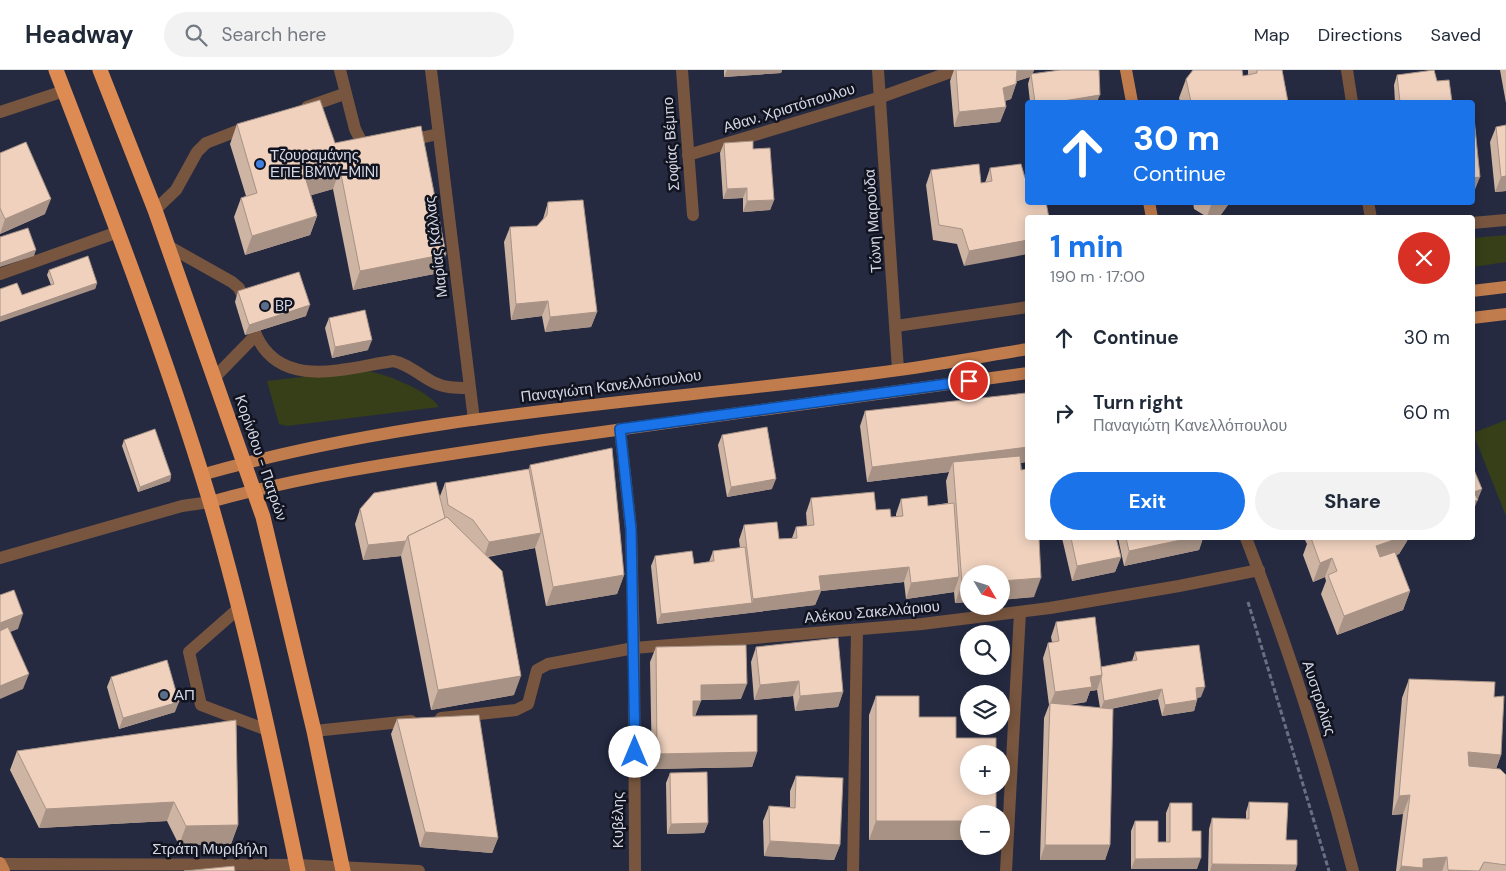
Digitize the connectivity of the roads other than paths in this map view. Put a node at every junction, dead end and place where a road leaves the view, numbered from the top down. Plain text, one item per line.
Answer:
1 (56, 70) edge
2 (100, 70) edge
3 (340, 70) edge
4 (431, 70) edge
5 (682, 70) edge
6 (878, 70) edge
7 (956, 70) edge
8 (1126, 70) edge
9 (1347, 70) edge
10 (64, 91) junction
11 (344, 94) junction
12 (881, 97) junction
13 (1132, 100) edge
14 (1352, 100) edge
15 (0, 112) edge
16 (291, 112) edge
17 (264, 121) edge
18 (438, 134) junction
19 (688, 155) junction
20 (155, 210) junction
21 (693, 215) dead end
22 (1506, 220) edge
23 (1475, 223) edge
24 (118, 232) junction
25 (168, 246) junction
26 (0, 274) edge
27 (1506, 287) edge
28 (1475, 291) edge
29 (244, 299) edge
30 (1025, 307) edge
31 (1506, 314) edge
32 (1475, 318) edge
33 (896, 326) junction
34 (1025, 350) edge
35 (898, 370) junction
36 (1025, 373) edge
37 (214, 377) junction
38 (469, 388) junction
39 (474, 420) junction
40 (620, 429) junction
41 (244, 463) junction
42 (201, 475) junction
43 (254, 490) junction
44 (210, 502) junction
45 (1247, 540) edge
46 (0, 558) edge
47 (1259, 570) junction
48 (238, 609) junction
49 (1020, 612) junction
50 (857, 630) junction
51 (634, 648) junction
52 (267, 730) junction
53 (314, 731) junction
54 (0, 864) edge
55 (298, 868) edge
56 (342, 869) edge
57 (4, 871) edge
58 (419, 871) edge
59 (635, 871) edge
60 (853, 871) edge
61 (1006, 871) edge
62 (1353, 871) edge

1 - 10 highway
2 - 20 highway, Κορίνθου - Πατρών
3 - 11 street
4 - 18 street, Μαρίας Κάλλας
5 - 19 street, Σοφίας Βέμπο
6 - 12 street, Τώνη Μαρούδα
7 - 12 street, Αθαν. Χριστόπουλου
8 - 13 main road
9 - 14 street
10 - 15 street
10 - 24 highway
11 - 16 street
11 - 18 street
12 - 19 street, Αθαν. Χριστόπουλου
12 - 33 street, Τώνη Μαρούδα
17 - 20 street
18 - 38 street, Μαρίας Κάλλας
19 - 21 street, Σοφίας Βέμπο
20 - 25 highway, Κορίνθου - Πατρών
22 - 23 street
24 - 26 street
24 - 42 highway
25 - 29 street
25 - 37 highway, Κορίνθου - Πατρών
27 - 28 main road
30 - 33 street
31 - 32 main road
33 - 35 street, Τώνη Μαρούδα
34 - 35 main road, Παναγιώτη Κανελλόπουλου
35 - 39 main road, Παναγιώτη Κανελλόπουλου
36 - 40 main road
37 - 38 street
37 - 41 highway, Κορίνθου - Πατρών
38 - 39 street, Μαρίας Κάλλας
39 - 41 main road, Παναγιώτη Κανελλόπουλου
40 - 43 main road
40 - 51 street, Κυβέλης
41 - 42 main road, Παναγιώτη Κανελλόπουλου
41 - 43 highway, Κορίνθου - Πατρών
42 - 44 highway
43 - 44 main road
43 - 53 highway, Κορίνθου - Πατρών
44 - 46 street
44 - 48 highway
45 - 47 street, Αυστραλίας
47 - 49 street, Αλέκου Σακελλάριου
47 - 62 street, Αυστραλίας
48 - 52 highway
48 - 52 street
49 - 50 street, Αλέκου Σακελλάριου
49 - 61 street
50 - 51 street, Αλέκου Σακελλάριου
50 - 60 street
51 - 53 street, Αλέκου Σακελλάριου
51 - 59 street, Κυβέλης
52 - 55 highway
53 - 56 highway, Κορίνθου - Πατρών
54 - 55 street, Στράτη Μυριβήλη
54 - 57 main road
55 - 56 street, Στράτη Μυριβήλη
56 - 58 street, Στράτη Μυριβήλη

